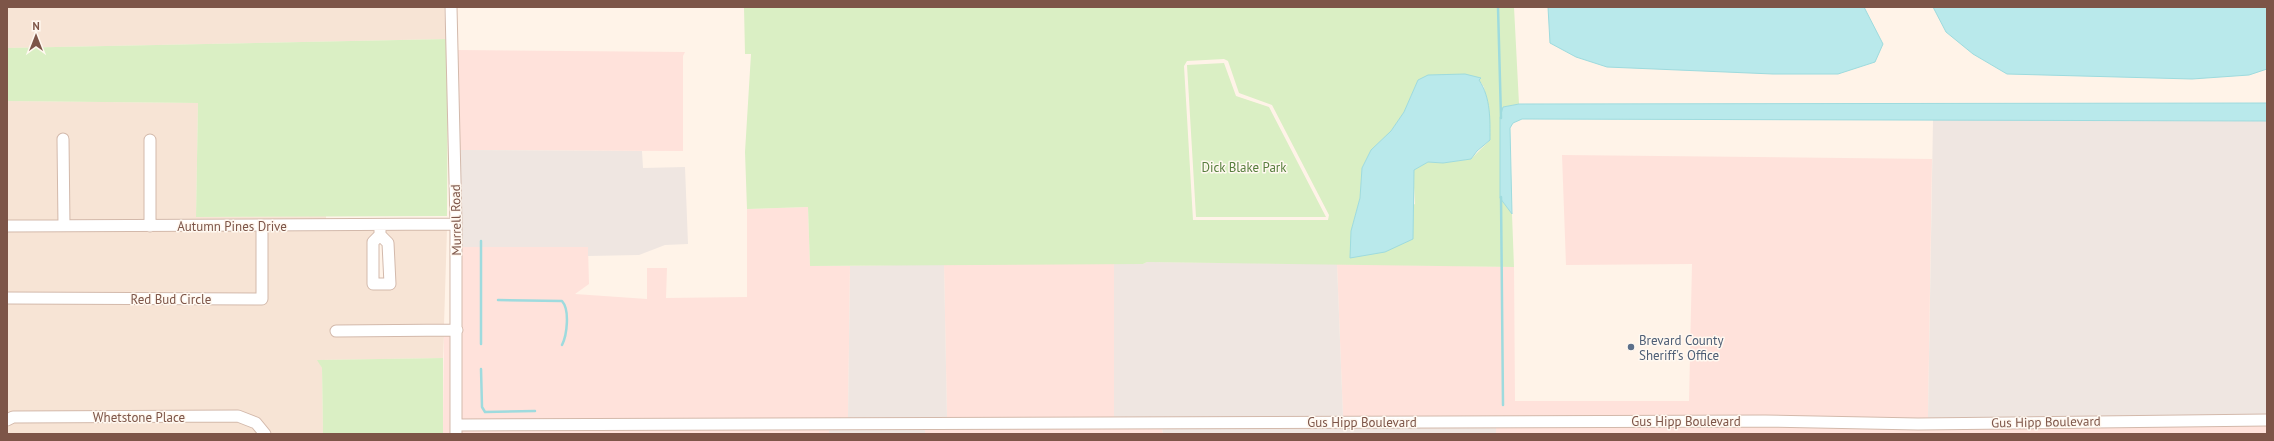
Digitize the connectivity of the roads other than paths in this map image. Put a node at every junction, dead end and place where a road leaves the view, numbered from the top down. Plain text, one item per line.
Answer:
1 (451, 7) edge
2 (63, 139) dead end
3 (150, 140) dead end
4 (456, 224) junction
5 (7, 226) edge
6 (64, 226) junction
7 (150, 226) junction
8 (262, 226) junction
9 (7, 298) edge
10 (457, 330) junction
11 (336, 331) dead end
12 (7, 420) edge
13 (2267, 420) edge
14 (456, 429) edge
15 (265, 434) edge

1 - 4 street, Murrell Road
2 - 6 street
3 - 7 street
4 - 8 street, Autumn Pines Drive
4 - 10 street, Murrell Road
5 - 6 street, Autumn Pines Drive
6 - 7 street, Autumn Pines Drive
7 - 8 street, Autumn Pines Drive
8 - 9 street, Red Bud Circle
10 - 11 street
10 - 14 street, Murrell Road
12 - 15 street, Whetstone Place
13 - 14 street, Gus Hipp Boulevard

